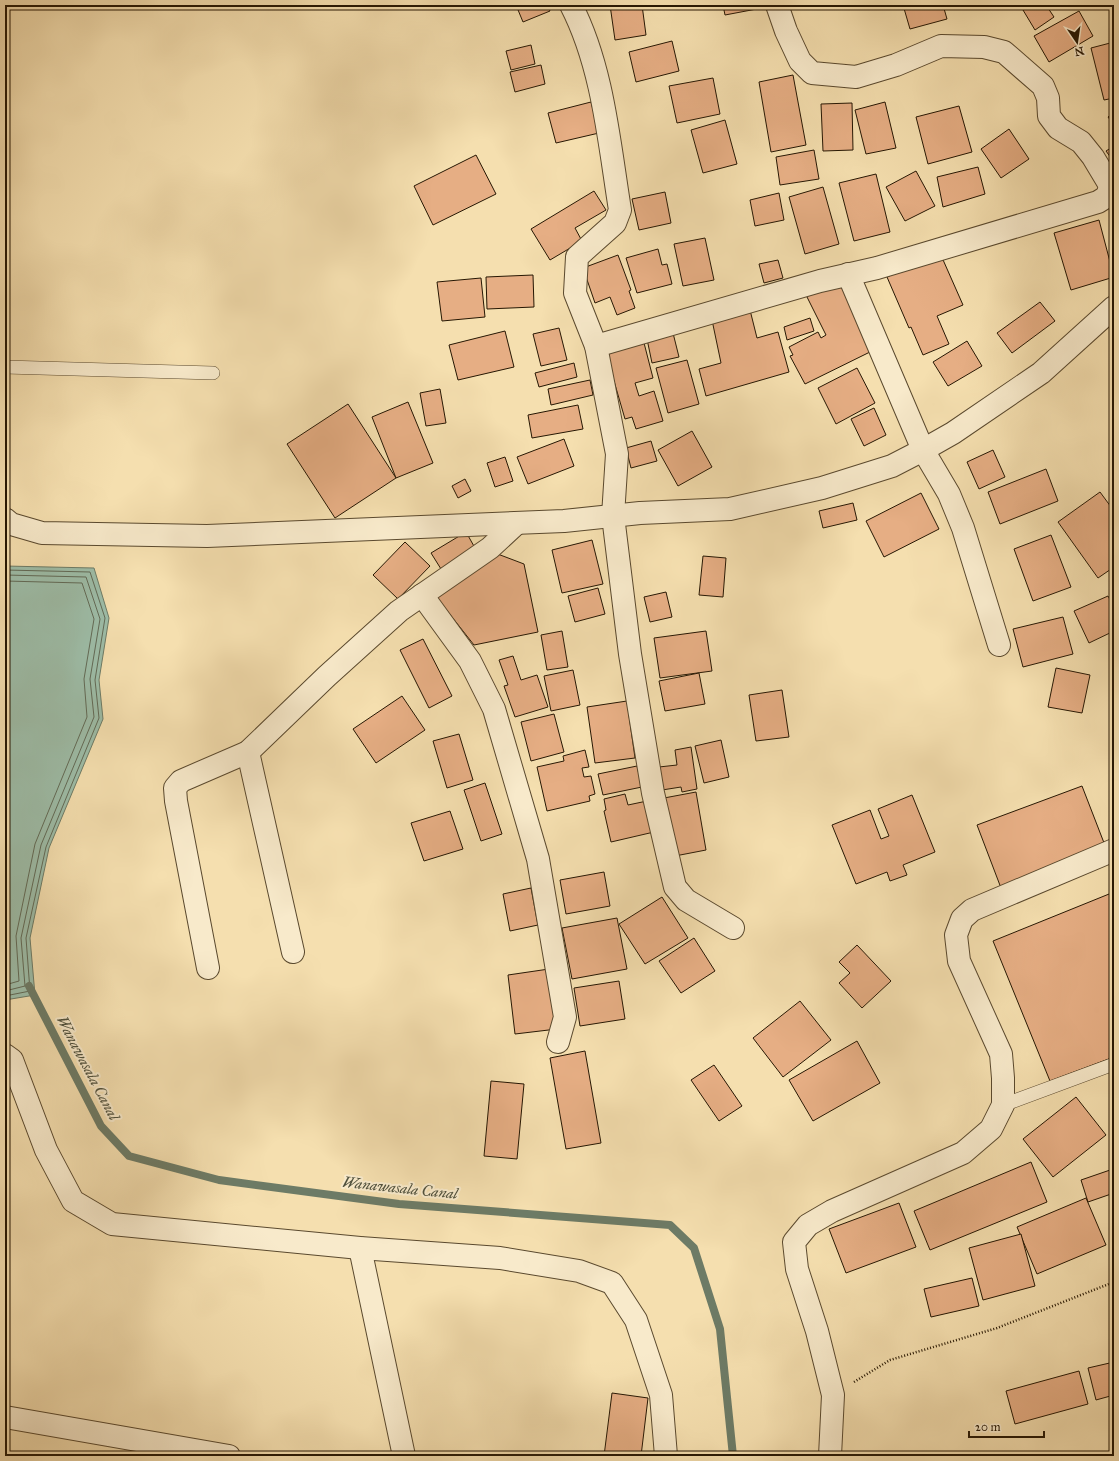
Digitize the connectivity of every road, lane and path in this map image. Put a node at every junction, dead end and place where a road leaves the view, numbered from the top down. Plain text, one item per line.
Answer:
1 (571, 5) edge
2 (777, 5) edge
3 (848, 274) junction
4 (1114, 307) edge
5 (596, 346) junction
6 (5, 367) edge
7 (213, 373) dead end
8 (923, 450) junction
9 (613, 516) junction
10 (5, 520) edge
11 (518, 523) junction
12 (422, 595) junction
13 (999, 645) dead end
14 (248, 752) junction
15 (1114, 850) edge
16 (733, 928) dead end
17 (293, 952) dead end
18 (208, 968) dead end
19 (558, 1042) dead end
20 (5, 1055) edge
21 (1114, 1064) edge
22 (1003, 1105) junction
23 (360, 1248) junction
24 (1114, 1282) edge
25 (834, 1395) junction
26 (5, 1416) edge
27 (229, 1456) edge
28 (404, 1456) edge
29 (666, 1456) edge
30 (830, 1456) edge

1 - 5 street
2 - 3 street
3 - 5 street
3 - 8 street
4 - 8 street
5 - 9 street
6 - 7 lane
8 - 9 street
8 - 13 street
9 - 11 street
9 - 16 street
10 - 11 street
11 - 12 street
12 - 14 street
12 - 19 street
14 - 17 street
14 - 18 street
15 - 22 street
20 - 23 street
21 - 22 lane
22 - 25 street
23 - 28 street
23 - 29 street
24 - 25 path
25 - 30 street
26 - 27 street

